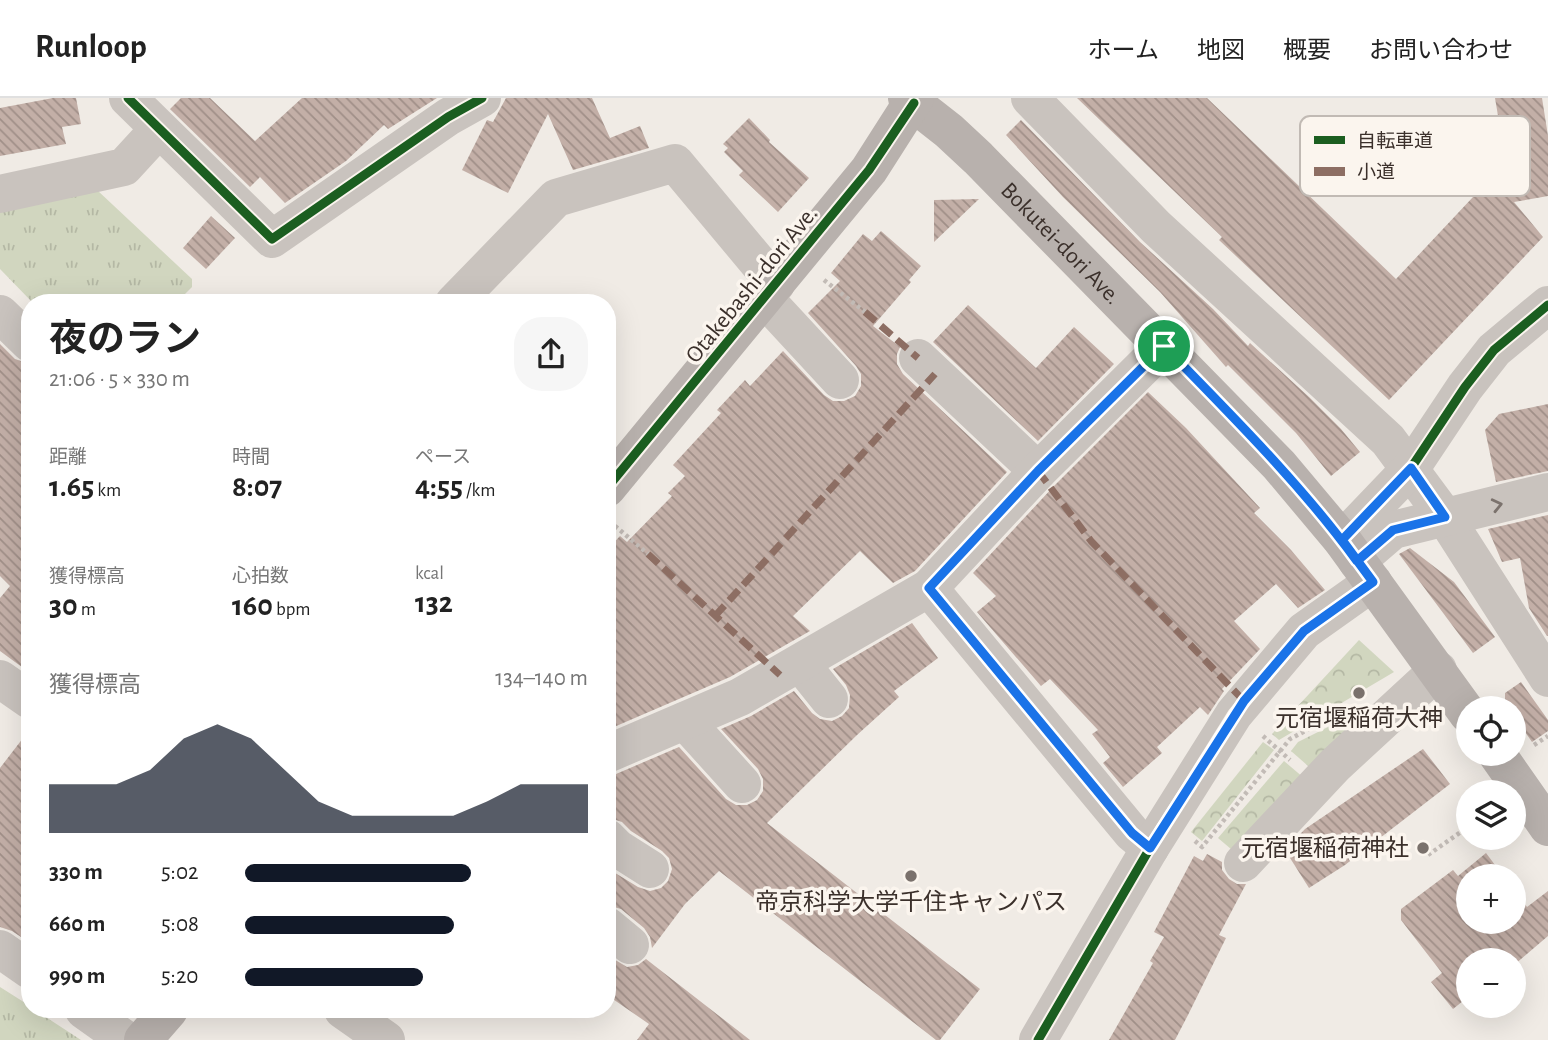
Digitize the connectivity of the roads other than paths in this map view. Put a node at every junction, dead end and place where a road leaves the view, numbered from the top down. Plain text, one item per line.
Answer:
1 (128, 98) edge
2 (482, 98) edge
3 (1030, 98) edge
4 (912, 100) edge
5 (158, 130) junction
6 (0, 194) edge
7 (770, 291) junction
8 (463, 294) edge
9 (1546, 310) edge
10 (0, 314) edge
11 (21, 334) edge
12 (1164, 346) junction
13 (918, 358) dead end
14 (840, 380) dead end
15 (1411, 468) junction
16 (1038, 471) junction
17 (616, 477) edge
18 (1548, 492) edge
19 (1445, 517) junction
20 (1357, 561) junction
21 (929, 588) junction
22 (800, 664) junction
23 (1438, 670) junction
24 (1548, 678) edge
25 (0, 679) edge
26 (21, 694) edge
27 (1456, 696) edge
28 (829, 699) dead end
29 (685, 721) junction
30 (616, 750) edge
31 (1521, 766) edge
32 (742, 784) dead end
33 (1548, 827) edge
34 (616, 847) edge
35 (1150, 848) junction
36 (1243, 863) dead end
37 (650, 869) dead end
38 (0, 949) edge
39 (21, 964) edge
40 (95, 1018) edge
41 (162, 1018) edge
42 (354, 1018) edge
43 (126, 1040) edge
44 (143, 1040) edge
45 (386, 1040) edge
46 (1038, 1040) edge

1 - 5 street
2 - 5 street
3 - 15 street
4 - 7 main road, Otakebashi-dori Ave.
4 - 12 main road, Bokutei-dori Ave.
5 - 6 street
7 - 8 street
7 - 14 street
7 - 17 main road, Otakebashi-dori Ave.
9 - 15 street
10 - 11 street
12 - 16 street
12 - 20 main road, Bokutei-dori Ave.
13 - 16 street
15 - 19 street
15 - 20 street
16 - 21 street
19 -> 18 street
19 - 20 street
19 - 24 street
20 - 23 main road, Bokutei-dori Ave.
20 - 35 street
21 - 22 street
21 - 35 street
22 - 28 street
22 - 29 street
23 - 27 main road, Bokutei-dori Ave.
23 - 36 street
25 - 26 street
29 - 30 street
29 - 32 street
31 - 33 main road
34 - 37 street
35 - 46 street
38 - 39 street
40 - 43 street
41 - 44 main road
42 - 45 street

